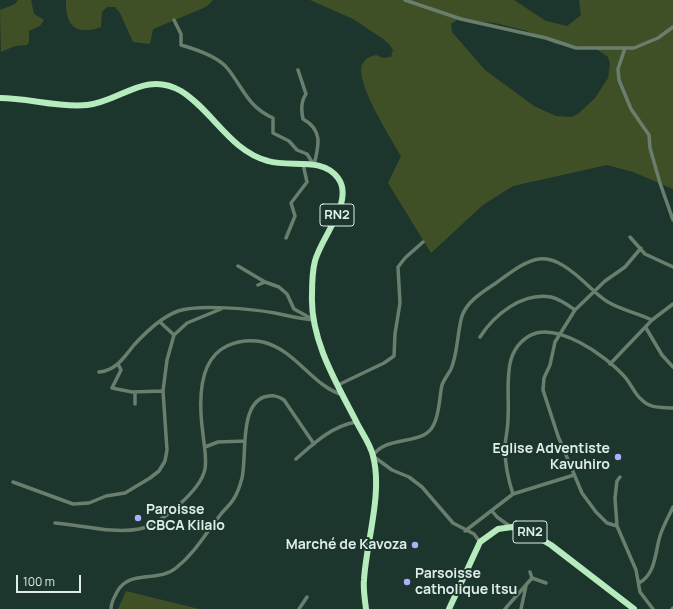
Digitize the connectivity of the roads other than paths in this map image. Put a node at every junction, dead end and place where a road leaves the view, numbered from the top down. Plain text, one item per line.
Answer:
1 (405, 0) edge
2 (174, 20) dead end
3 (673, 27) edge
4 (625, 48) junction
5 (298, 70) dead end
6 (0, 98) edge
7 (303, 162) junction
8 (314, 165) junction
9 (673, 220) edge
10 (630, 237) dead end
11 (286, 238) dead end
12 (423, 242) dead end
13 (641, 248) junction
14 (238, 266) dead end
15 (673, 267) edge
16 (265, 282) junction
17 (258, 285) dead end
18 (595, 291) junction
19 (673, 304) edge
20 (221, 309) junction
21 (575, 310) junction
22 (314, 320) junction
23 (652, 320) junction
24 (160, 322) junction
25 (646, 328) junction
26 (560, 333) junction
27 (174, 335) junction
28 (480, 337) dead end
29 (118, 364) junction
30 (610, 364) junction
31 (673, 367) edge
32 (99, 372) dead end
33 (338, 385) junction
34 (163, 391) junction
35 (135, 392) junction
36 (343, 396) junction
37 (134, 404) dead end
38 (673, 408) edge
39 (356, 422) junction
40 (245, 441) junction
41 (314, 444) junction
42 (205, 447) junction
43 (373, 456) junction
44 (296, 459) dead end
45 (574, 474) junction
46 (620, 477) dead end
47 (13, 482) dead end
48 (513, 494) junction
49 (673, 507) edge
50 (492, 511) junction
51 (55, 523) dead end
52 (617, 526) junction
53 (512, 527) junction
54 (465, 531) junction
55 (480, 542) junction
56 (530, 572) dead end
57 (532, 578) junction
58 (546, 583) dead end
59 (639, 583) junction
60 (526, 585) junction
61 (307, 597) dead end
62 (111, 609) edge
63 (299, 609) edge
64 (366, 609) edge
65 (449, 609) edge
66 (505, 609) edge
67 (521, 609) edge
68 (634, 609) edge
69 (653, 609) edge

1 - 4 street
2 - 8 street
3 - 4 street
4 - 9 street
5 - 8 street
6 - 7 highway, RN2
7 - 8 highway, RN2
7 - 11 street
8 - 22 highway, RN2
10 - 13 street
12 - 33 street
13 - 15 street
13 - 18 street
14 - 16 street
16 - 17 street
16 - 22 street
18 - 21 street
18 - 23 street
18 - 43 street
19 - 23 street
20 - 22 street
20 - 24 street
20 - 27 street
21 - 26 street
21 - 28 street
22 - 33 highway, RN2
23 - 25 street
24 - 27 street
24 - 29 street
25 - 30 street
25 - 31 street
26 - 30 street
26 - 45 street
26 - 48 street
27 - 34 street
29 - 32 street
29 - 35 street
30 - 38 street
33 - 36 highway, RN2
34 - 35 street
34 - 47 street
35 - 37 street
36 - 39 highway, RN2
36 - 42 street
39 - 41 street
39 - 43 highway, RN2
40 - 41 street
40 - 42 street
40 - 62 street
41 - 44 street
42 - 51 street
43 - 54 street
43 - 64 highway, RN2
45 - 48 street
45 - 52 street
46 - 52 street
48 - 50 street
49 - 59 street
50 - 53 street
50 - 54 street
52 - 59 street
53 - 55 highway, RN2
53 - 68 highway, RN2
54 - 55 street
55 - 65 highway, RN2
56 - 57 street
57 - 58 street
57 - 60 street
59 - 69 street
60 - 66 street
60 - 67 street
61 - 63 street

